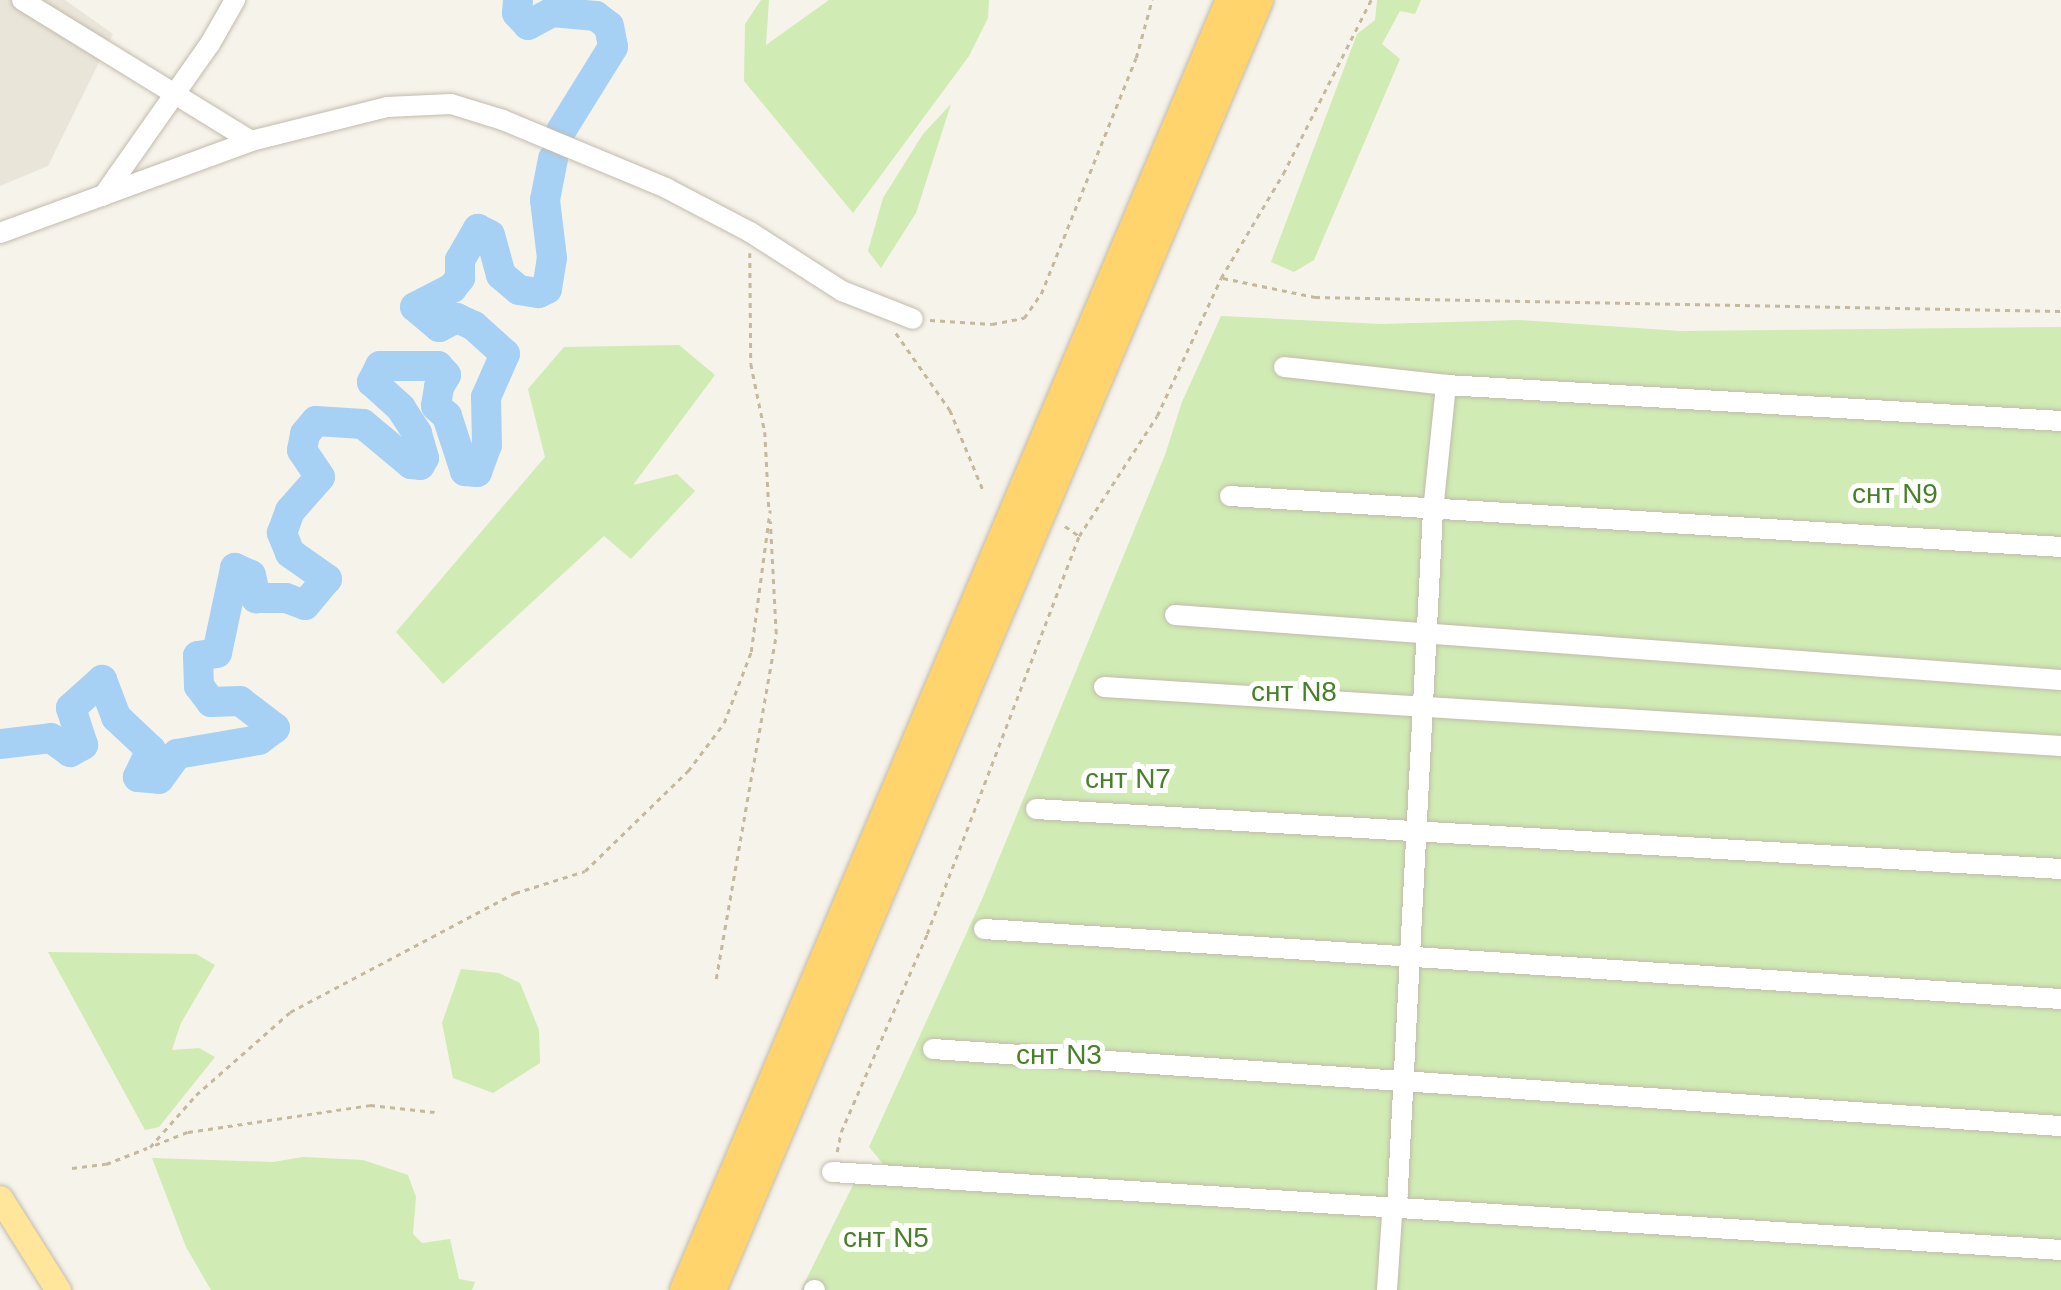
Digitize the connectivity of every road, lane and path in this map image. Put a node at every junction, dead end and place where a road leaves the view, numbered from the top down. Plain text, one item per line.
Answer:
1 (22, 0) edge
2 (235, 0) edge
3 (1152, 0) edge
4 (1230, 0) edge
5 (1259, 0) edge
6 (1371, 0) edge
7 (173, 93) junction
8 (251, 141) junction
9 (102, 196) junction
10 (750, 232) junction
11 (0, 233) edge
12 (1222, 278) junction
13 (2061, 311) edge
14 (888, 313) junction
15 (913, 319) joint
16 (1284, 367) dead end
17 (1446, 385) junction
18 (2061, 420) edge
19 (984, 492) dead end
20 (1230, 496) dead end
21 (770, 510) junction
22 (1433, 511) junction
23 (1065, 526) dead end
24 (1079, 536) junction
25 (2061, 547) edge
26 (1175, 614) dead end
27 (1427, 636) junction
28 (2061, 680) edge
29 (1104, 686) dead end
30 (1423, 707) junction
31 (2061, 746) edge
32 (1036, 808) dead end
33 (1416, 832) junction
34 (2061, 869) edge
35 (984, 929) dead end
36 (1409, 956) junction
37 (716, 979) dead end
38 (2061, 999) edge
39 (933, 1049) dead end
40 (1403, 1081) junction
41 (435, 1112) dead end
42 (2061, 1126) edge
43 (150, 1146) junction
44 (72, 1168) dead end
45 (832, 1172) joint
46 (0, 1182) edge
47 (856, 1188) dead end
48 (0, 1198) edge
49 (1394, 1211) junction
50 (20, 1228) junction
51 (2061, 1250) edge
52 (2061, 1258) edge
53 (58, 1290) edge
54 (684, 1290) edge
55 (712, 1290) edge
56 (1387, 1290) edge

1 - 7 street
2 - 7 street
3 - 15 path
4 - 54 highway
5 - 55 highway
6 - 12 path
7 - 8 street
7 - 9 street
8 - 9 street
8 - 10 street
9 - 11 street
10 - 14 street
10 - 21 path
12 - 13 path
12 - 24 path
14 - 15 street
14 - 19 path
16 - 17 street
17 - 18 street
17 - 22 street
20 - 22 street
21 - 37 path
21 - 43 path
22 - 25 street
22 - 27 street
23 - 24 path
24 - 45 path
26 - 27 street
27 - 28 street
27 - 30 street
29 - 30 street
30 - 31 street
30 - 33 street
32 - 33 street
33 - 34 street
33 - 36 street
35 - 36 street
36 - 38 street
36 - 40 street
39 - 40 street
40 - 42 street
40 - 49 street
41 - 43 path
43 - 44 path
45 - 49 street
46 - 50 main road
47 - 49 street
48 - 50 main road
49 - 51 street
49 - 52 street
49 - 56 street
50 - 53 main road

